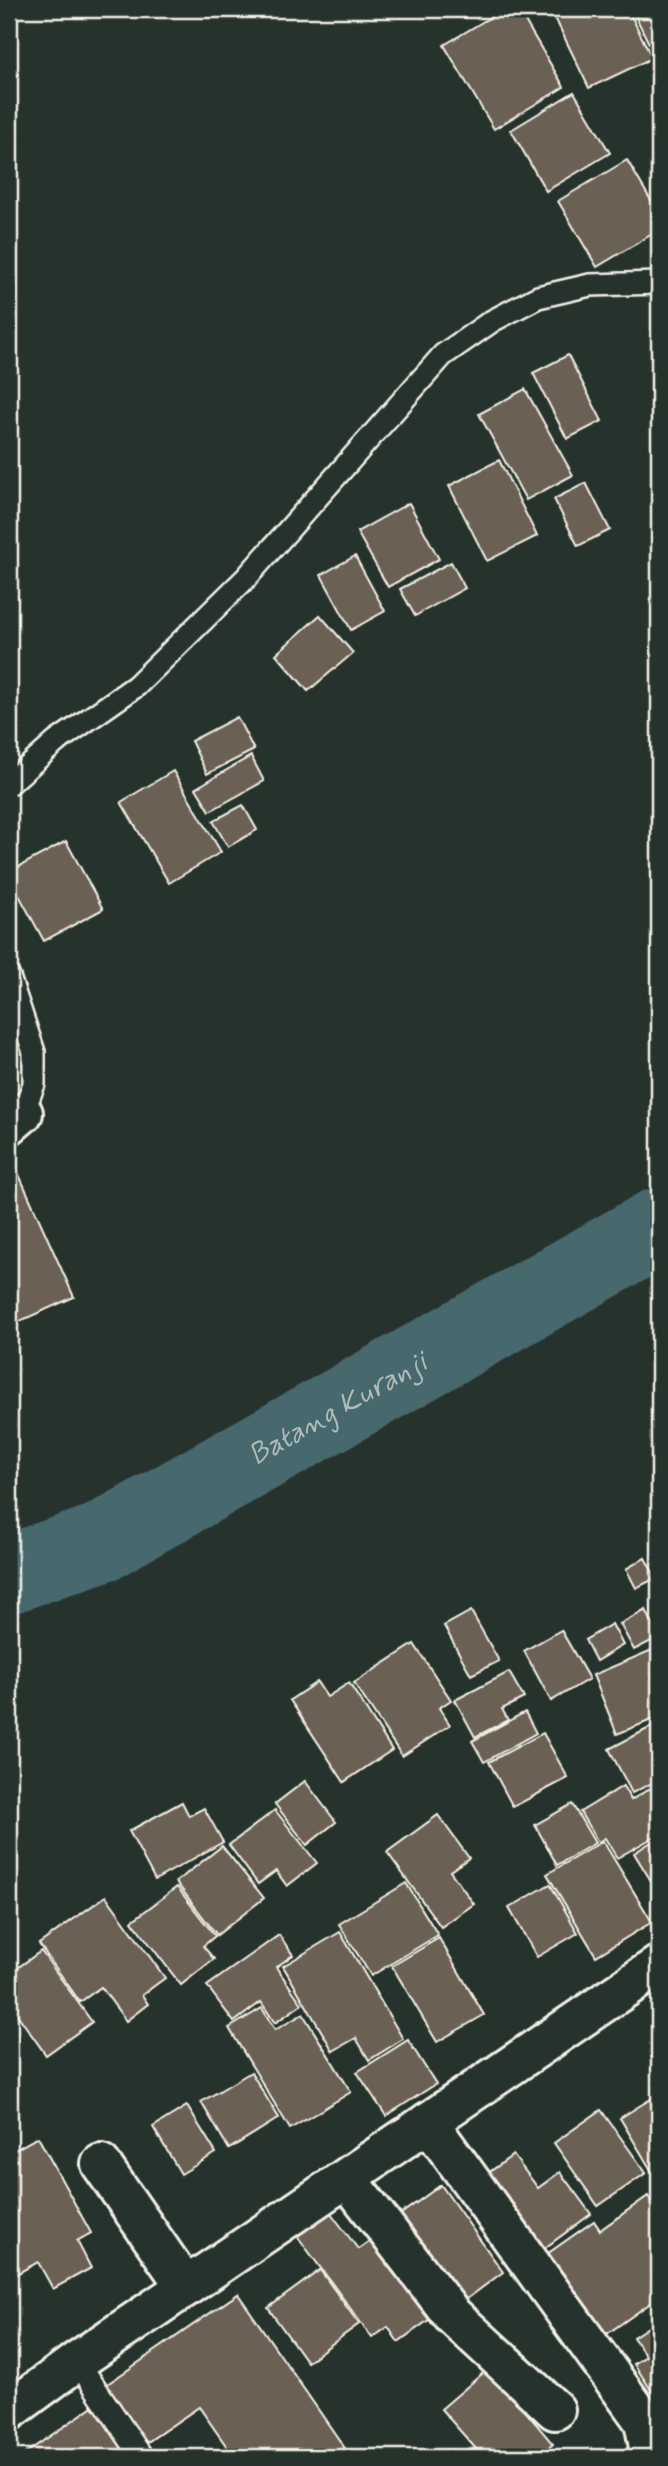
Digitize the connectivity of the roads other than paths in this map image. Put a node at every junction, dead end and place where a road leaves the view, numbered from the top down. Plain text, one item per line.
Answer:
1 (659, 283) edge
2 (9, 784) edge
3 (9, 977) edge
4 (16, 1119) edge
5 (659, 1965) edge
6 (428, 2122) junction
7 (101, 2164) dead end
8 (347, 2178) junction
9 (186, 2287) junction
10 (77, 2361) junction
11 (555, 2410) dead end
12 (9, 2411) edge
13 (142, 2457) edge
14 (647, 2457) edge

1 - 2 lane
3 - 4 lane
5 - 6 street
6 - 8 street
6 - 14 street
7 - 9 street
8 - 9 street
8 - 11 street
9 - 10 street
10 - 12 street
10 - 13 lane

